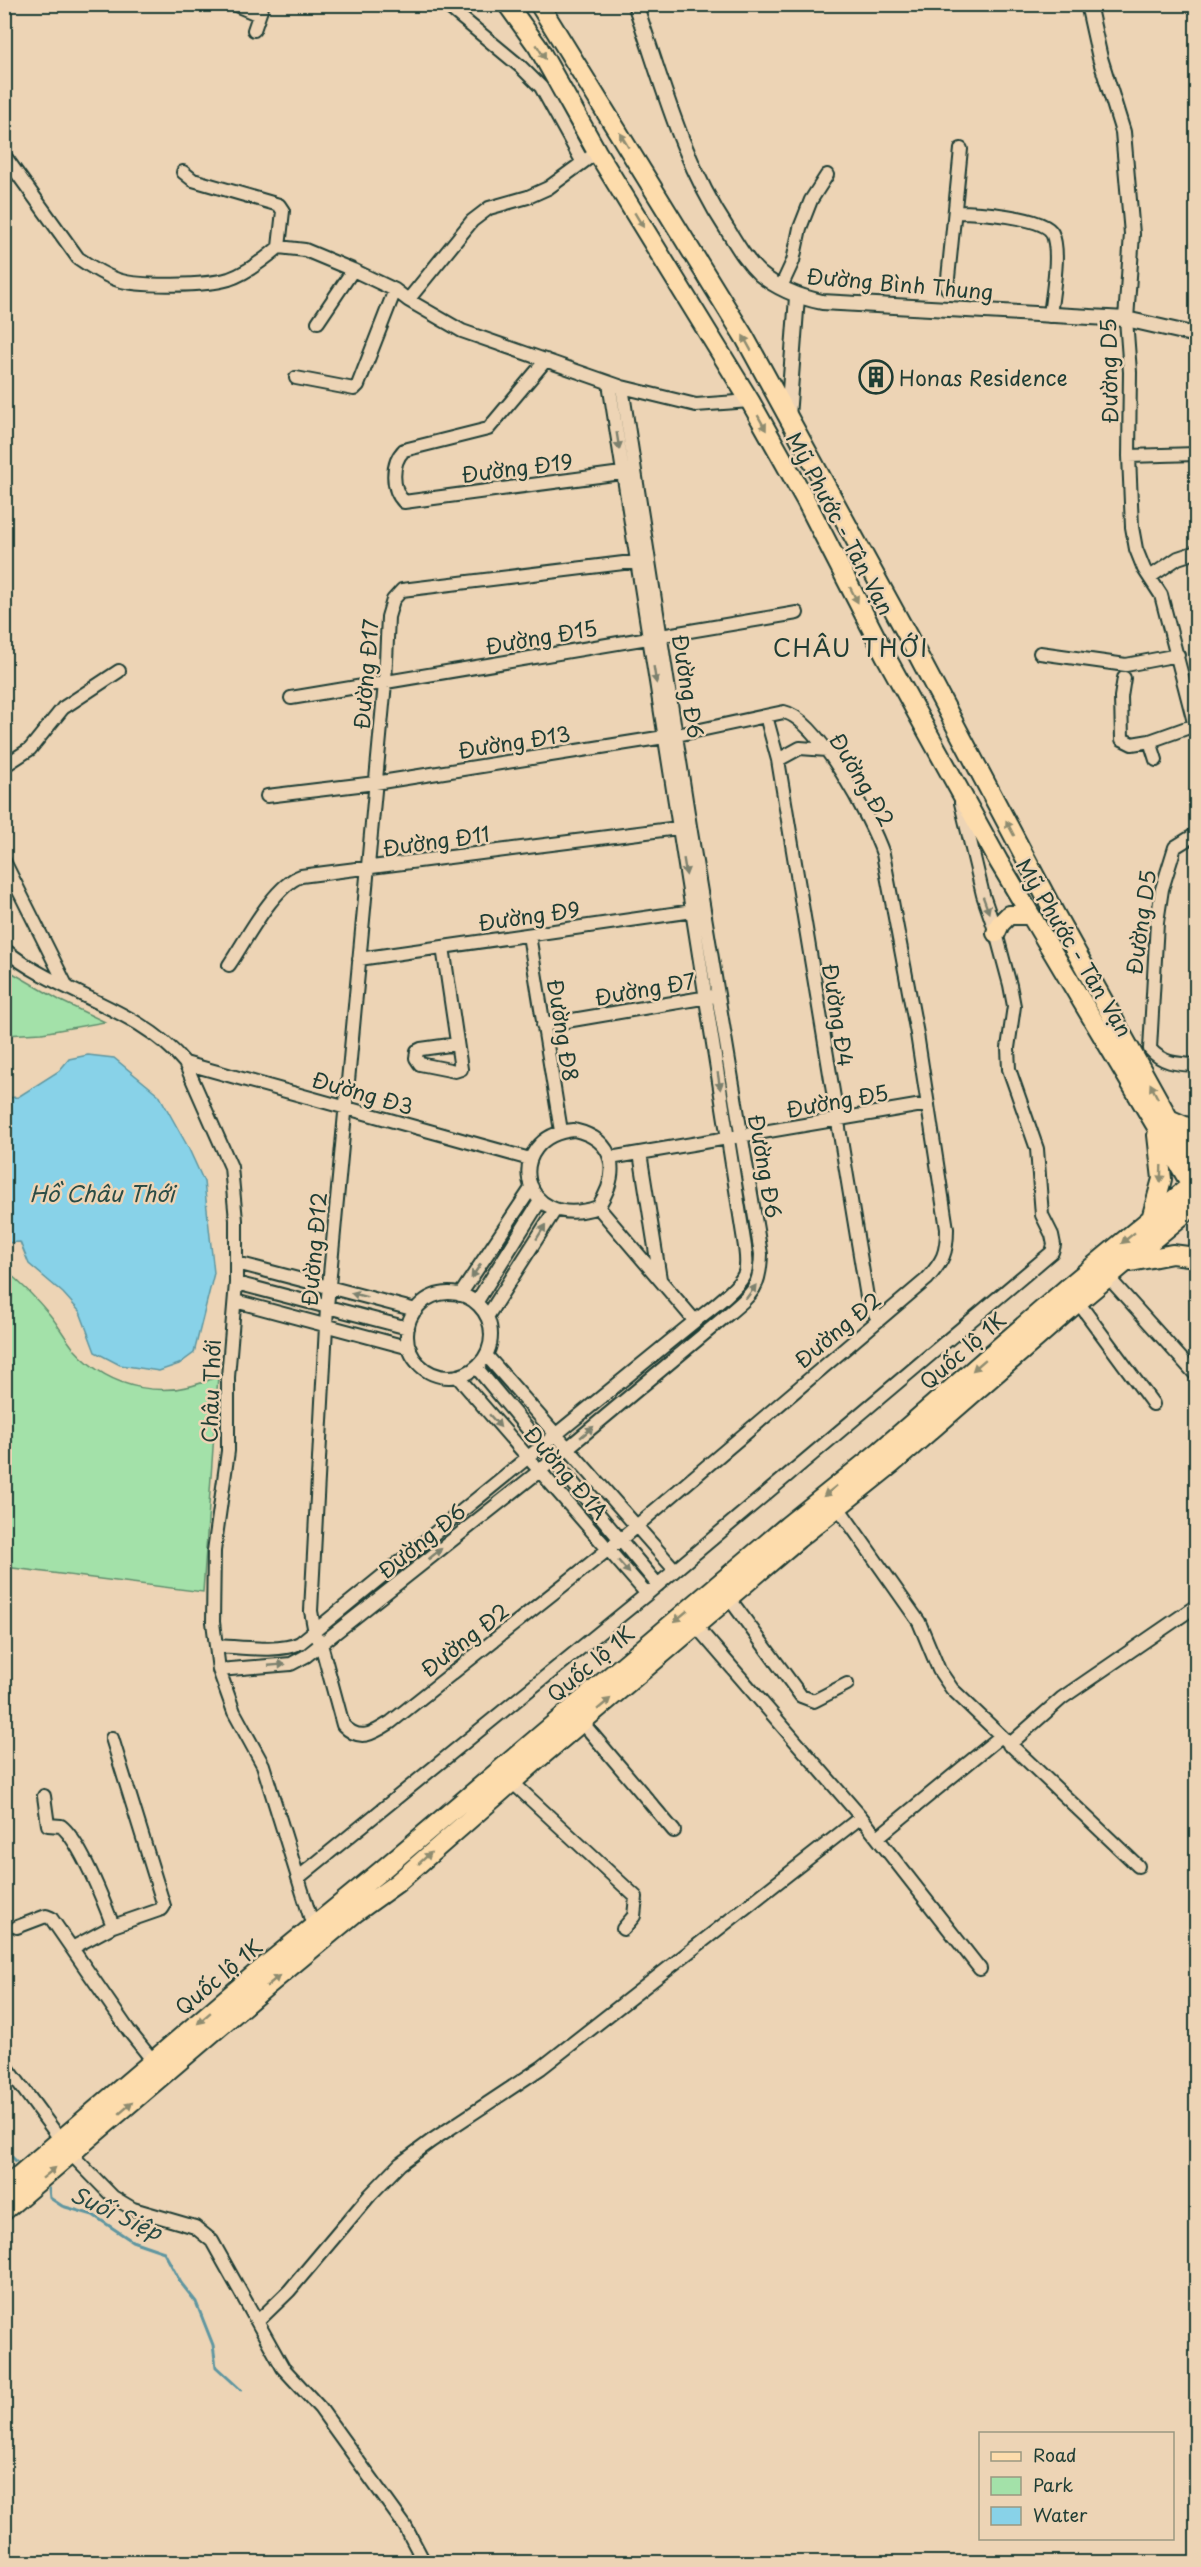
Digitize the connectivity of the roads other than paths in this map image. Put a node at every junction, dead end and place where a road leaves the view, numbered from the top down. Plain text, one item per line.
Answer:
1 (232, 4) edge
2 (445, 4) edge
3 (507, 4) edge
4 (539, 4) edge
5 (635, 4) edge
6 (1088, 4) edge
7 (261, 10) edge
8 (254, 30) dead end
9 (961, 149) dead end
10 (4, 155) edge
11 (590, 156) junction
12 (183, 172) dead end
13 (827, 175) dead end
14 (955, 212) junction
15 (279, 247) junction
16 (353, 270) junction
17 (781, 287) junction
18 (947, 288) dead end
19 (395, 290) junction
20 (797, 297) junction
21 (408, 300) junction
22 (1050, 316) junction
23 (1126, 319) junction
24 (318, 322) dead end
25 (1197, 336) edge
26 (546, 360) junction
27 (296, 378) dead end
28 (609, 383) junction
29 (622, 387) junction
30 (775, 393) junction
31 (750, 401) junction
32 (788, 417) junction
33 (1197, 454) edge
34 (1130, 456) junction
35 (628, 472) junction
36 (1197, 552) edge
37 (643, 560) junction
38 (1149, 577) junction
39 (798, 613) dead end
40 (655, 637) junction
41 (1040, 653) dead end
42 (1178, 655) junction
43 (120, 670) dead end
44 (1124, 678) dead end
45 (385, 682) junction
46 (291, 698) dead end
47 (766, 716) junction
48 (1196, 727) edge
49 (671, 736) junction
50 (1150, 741) junction
51 (827, 750) junction
52 (778, 759) junction
53 (1156, 760) dead end
54 (4, 766) edge
55 (375, 783) junction
56 (957, 787) junction
57 (267, 796) dead end
58 (685, 827) junction
59 (1197, 834) edge
60 (4, 861) edge
61 (368, 869) junction
62 (698, 910) junction
63 (1030, 915) junction
64 (996, 933) junction
65 (529, 934) junction
66 (443, 947) junction
67 (4, 950) edge
68 (360, 959) junction
69 (229, 965) dead end
70 (67, 987) junction
71 (712, 997) junction
72 (543, 1025) junction
73 (1128, 1042) junction
74 (457, 1044) dead end
75 (1149, 1049) junction
76 (721, 1055) junction
77 (185, 1063) junction
78 (1197, 1065) edge
79 (928, 1104) junction
80 (346, 1108) junction
81 (836, 1119) junction
82 (1163, 1124) junction
83 (561, 1131) junction
84 (1197, 1131) edge
85 (741, 1136) junction
86 (728, 1138) junction
87 (640, 1153) junction
88 (610, 1158) junction
89 (530, 1159) junction
90 (1197, 1164) edge
91 (532, 1187) junction
92 (1195, 1187) edge
93 (540, 1201) junction
94 (1197, 1204) edge
95 (598, 1207) junction
96 (555, 1210) junction
97 (1151, 1219) junction
98 (758, 1232) junction
99 (743, 1234) junction
100 (496, 1242) junction
101 (509, 1250) junction
102 (1197, 1257) edge
103 (524, 1258) junction
104 (237, 1263) junction
105 (1124, 1264) junction
106 (1108, 1277) junction
107 (660, 1280) junction
108 (236, 1282) junction
109 (329, 1287) junction
110 (460, 1295) junction
111 (235, 1301) junction
112 (1078, 1302) junction
113 (476, 1303) junction
114 (717, 1303) junction
115 (327, 1307) junction
116 (416, 1310) junction
117 (727, 1315) junction
118 (487, 1317) junction
119 (878, 1320) junction
120 (695, 1321) junction
121 (326, 1326) junction
122 (408, 1328) junction
123 (410, 1348) junction
124 (486, 1355) junction
125 (650, 1358) junction
126 (476, 1367) junction
127 (660, 1370) junction
128 (1197, 1375) edge
129 (457, 1376) junction
130 (1153, 1404) dead end
131 (555, 1435) junction
132 (542, 1446) junction
133 (567, 1448) junction
134 (528, 1458) junction
135 (553, 1459) junction
136 (539, 1471) junction
137 (838, 1507) junction
138 (461, 1513) junction
139 (471, 1525) junction
140 (635, 1527) junction
141 (620, 1539) junction
142 (608, 1550) junction
143 (675, 1570) junction
144 (384, 1576) junction
145 (658, 1585) junction
146 (395, 1587) junction
147 (647, 1594) junction
148 (729, 1598) junction
149 (1197, 1606) edge
150 (696, 1626) junction
151 (315, 1633) junction
152 (321, 1644) junction
153 (217, 1647) junction
154 (219, 1670) junction
155 (847, 1684) dead end
156 (582, 1722) junction
157 (112, 1738) dead end
158 (1004, 1741) junction
159 (512, 1782) junction
160 (44, 1796) dead end
161 (861, 1817) junction
162 (674, 1831) dead end
163 (878, 1838) junction
164 (1138, 1866) dead end
165 (298, 1878) junction
166 (113, 1926) junction
167 (17, 1927) dead end
168 (622, 1929) dead end
169 (318, 1933) junction
170 (72, 1948) junction
171 (980, 1969) dead end
172 (153, 2061) junction
173 (6, 2069) edge
174 (60, 2140) junction
175 (72, 2155) junction
176 (15, 2186) edge
177 (4, 2211) edge
178 (258, 2322) junction
179 (424, 2562) edge

1 - 7 street
2 - 11 street
3 -> 11 main road, Mỹ Phước - Tân Vạn
30 -> 4 main road, Mỹ Phước - Tân Vạn
5 - 17 street, Đường Bình Thung
6 - 23 street, Đường D5
7 - 8 street
9 - 14 street
10 - 15 street
11 - 21 street
11 -> 31 main road, Mỹ Phước - Tân Vạn
12 - 15 street
13 - 17 street
14 - 18 street
14 - 22 street
15 - 16 street
16 - 19 street
16 - 24 street
17 - 20 street, Đường Bình Thung
19 - 21 street
19 - 27 street
20 - 22 street, Đường Bình Thung
20 - 32 street
21 - 26 street
22 - 23 street, Đường Bình Thung
23 - 25 street, Đường Bình Thung
23 - 34 street, Đường D5
26 - 28 street
26 - 35 street, Đường Đ19
28 - 29 street
28 -> 35 street, Đường Đ6
29 - 31 street
29 - 35 street, Đường Đ6
30 - 31 main road
30 - 32 main road, Mỹ Phước - Tân Vạn
31 -> 56 main road, Mỹ Phước - Tân Vạn
73 -> 32 main road, Mỹ Phước - Tân Vạn
33 - 34 street
34 - 38 street, Đường D5
35 - 37 street, Đường Đ6
36 - 38 street
37 - 40 street, Đường Đ6
37 - 45 street, Đường Đ17
38 - 42 street, Đường D5
39 - 40 street, Đường Đ15
40 - 45 street, Đường Đ15
40 - 49 street, Đường Đ6
41 - 42 street
42 - 48 street, Đường D5
43 - 54 street
44 - 50 street
45 - 46 street, Đường Đ15
45 - 55 street, Đường Đ17
47 - 49 street, Đường Đ13
47 - 51 street, Đường Đ2
47 - 52 street, Đường Đ4
48 - 50 street
49 - 55 street, Đường Đ13
49 - 58 street, Đường Đ6
50 - 53 street
51 - 52 street
51 - 79 street, Đường Đ2
52 - 81 street, Đường Đ4
55 - 57 street, Đường Đ13
55 - 61 street, Đường Đ17
56 - 63 main road, Mỹ Phước - Tân Vạn
56 -> 64 street
58 - 61 street, Đường Đ11
58 - 62 street, Đường Đ6
59 - 75 street, Đường D5
60 - 70 street
61 - 68 street, Đường Đ12
61 - 69 street, Đường Đ11
62 - 65 street, Đường Đ9
62 - 71 street, Đường Đ6
63 - 64 main road
63 - 82 main road, Mỹ Phước - Tân Vạn
64 - 143 street
65 - 66 street, Đường Đ9
65 - 72 street, Đường Đ8
66 - 68 street, Đường Đ9
66 - 74 street
67 - 70 street, Châu Thới
68 - 80 street, Đường Đ12
70 - 77 street, Châu Thới
71 - 72 street, Đường Đ7
71 - 76 street, Đường Đ6
72 - 83 street, Đường Đ8
73 - 75 street
82 -> 73 main road, Mỹ Phước - Tân Vạn
75 - 78 street
76 - 85 street, Đường Đ6
76 -> 86 street, Đường Đ6
77 - 80 street, Đường Đ3
77 - 104 street, Châu Thới
79 - 81 street, Đường Đ5
79 - 119 street, Đường Đ2
80 - 89 street, Đường Đ3
80 - 109 street, Đường Đ12
81 - 85 street, Đường Đ5
81 - 119 street, Đường Đ4
82 - 84 main road
82 - 90 main road, Mỹ Phước - Tân Vạn
82 - 92 main road, Mỹ Phước - Tân Vạn
82 -> 97 main road
83 - 88 street
83 - 89 street
85 - 86 street, Đường Đ5
85 - 98 street, Đường Đ6
86 - 87 street, Đường Đ5
86 - 99 street, Đường Đ6
87 - 88 street, Đường Đ5
87 - 107 street
88 - 95 street
89 - 91 street
91 - 93 street
91 - 100 street
92 - 97 main road, Quốc lộ 1K
93 - 96 street
93 - 101 street
94 - 105 main road, Quốc lộ 1K
95 - 96 street
95 - 107 street
103 -> 96 street
97 -> 169 main road, Quốc lộ 1K
98 - 99 street
117 -> 98 street, Đường Đ6
99 - 114 street, Đường Đ6
100 - 101 street
100 -> 110 street
101 - 103 street
101 - 113 street
102 - 105 main road
103 - 118 street
104 - 108 street, Châu Thới
104 - 109 street
105 - 106 main road, Quốc lộ 1K
106 - 112 main road, Quốc lộ 1K
106 - 128 street
107 - 120 street
108 - 111 street, Châu Thới
108 - 115 street
109 - 115 street, Đường Đ12
116 -> 109 street
110 - 113 street
110 - 116 street
111 - 121 street
111 - 153 street, Châu Thới
112 - 130 street
112 - 137 main road, Quốc lộ 1K
113 - 118 street
114 - 117 street
114 - 120 street, Đường Đ6
115 - 121 street, Đường Đ12
115 - 122 street
116 - 122 street
117 - 127 street, Đường Đ6
118 - 124 street
119 - 140 street, Đường Đ2
120 - 125 street, Đường Đ6
121 - 123 street
121 - 151 street, Đường Đ12
122 - 123 street
123 - 129 street
124 - 126 street
124 - 131 street, Đường Đ1A
125 - 127 street
125 - 131 street, Đường Đ6
126 - 129 street
126 - 132 street, Đường Đ1A
133 -> 127 street, Đường Đ6
129 -> 134 street, Đường Đ1A
131 - 132 street, Đường Đ6
131 - 133 street, Đường Đ1A
132 - 134 street, Đường Đ6
132 - 135 street, Đường Đ1A
133 - 135 street, Đường Đ6
133 - 140 street, Đường Đ1A
134 - 136 street, Đường Đ1A
134 - 138 street, Đường Đ6
135 - 136 street, Đường Đ6
135 - 141 street, Đường Đ1A
136 - 139 street, Đường Đ6
136 - 142 street, Đường Đ1A
137 - 148 main road, Quốc lộ 1K
137 - 158 street
138 - 139 street
138 - 144 street, Đường Đ6
146 -> 139 street, Đường Đ6
140 - 141 street, Đường Đ2
140 - 143 street, Đường Đ1A
141 - 142 street, Đường Đ2
141 - 145 street, Đường Đ1A
142 -> 147 street, Đường Đ1A
142 - 152 street, Đường Đ2
143 - 145 street
144 - 146 street
144 - 151 street, Đường Đ6
145 - 147 street
146 - 152 street, Đường Đ6
147 - 165 street
148 - 150 main road, Quốc lộ 1K
148 - 155 street
149 - 158 street
156 -> 150 main road, Quốc lộ 1K
150 - 161 street
151 - 152 street, Đường Đ2
151 - 153 street, Đường Đ6
154 -> 152 street, Đường Đ6
153 - 154 street, Châu Thới
154 - 165 street, Châu Thới
156 - 159 main road, Quốc lộ 1K
156 - 162 street
157 - 166 street
158 - 163 street
158 - 164 street
159 - 168 street
169 -> 159 main road, Quốc lộ 1K
160 - 166 street
161 - 163 street
161 - 178 street
163 - 171 street
165 - 169 street, Châu Thới
166 - 170 street
167 - 170 street
169 -> 172 main road, Quốc lộ 1K
175 -> 169 main road, Quốc lộ 1K
170 - 172 street
172 - 174 main road, Quốc lộ 1K
173 - 174 street
174 - 175 street
174 - 176 main road, Quốc lộ 1K
176 -> 175 main road, Quốc lộ 1K
175 - 178 street
176 - 177 main road
178 - 179 street

